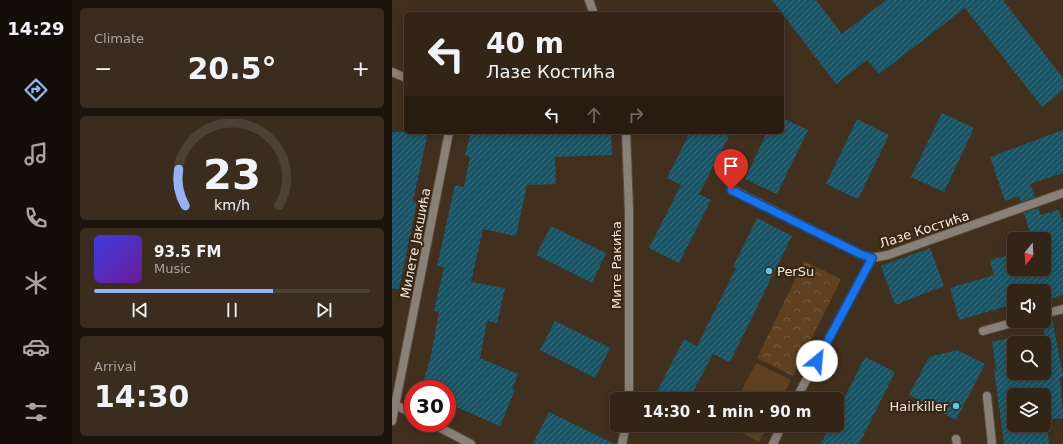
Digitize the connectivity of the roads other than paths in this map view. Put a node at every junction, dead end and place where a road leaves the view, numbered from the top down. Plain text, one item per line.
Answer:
1 (589, 0) edge
2 (593, 12) edge
3 (392, 72) edge
4 (404, 77) edge
5 (449, 134) edge
6 (626, 134) edge
7 (731, 190) dead end
8 (1063, 193) edge
9 (872, 258) junction
10 (1063, 309) edge
11 (1051, 312) edge
12 (1007, 324) edge
13 (983, 331) dead end
14 (629, 392) edge
15 (800, 392) edge
16 (987, 396) dead end
17 (394, 404) edge
18 (404, 409) edge
19 (392, 421) edge
20 (448, 432) edge
21 (625, 432) edge
22 (779, 432) edge
23 (471, 444) edge
24 (622, 444) edge
25 (773, 444) edge
26 (992, 444) edge

1 - 2 street
3 - 4 street
5 - 17 street, Милете Јакшића
6 - 14 street, Мите Ракића
7 - 9 street, Лазе Костића
8 - 9 street, Лазе Костића
9 - 15 street
10 - 11 street
12 - 13 street
16 - 26 street
17 - 18 street
17 - 19 street, Милете Јакшића
20 - 23 street
21 - 24 street
22 - 25 street

